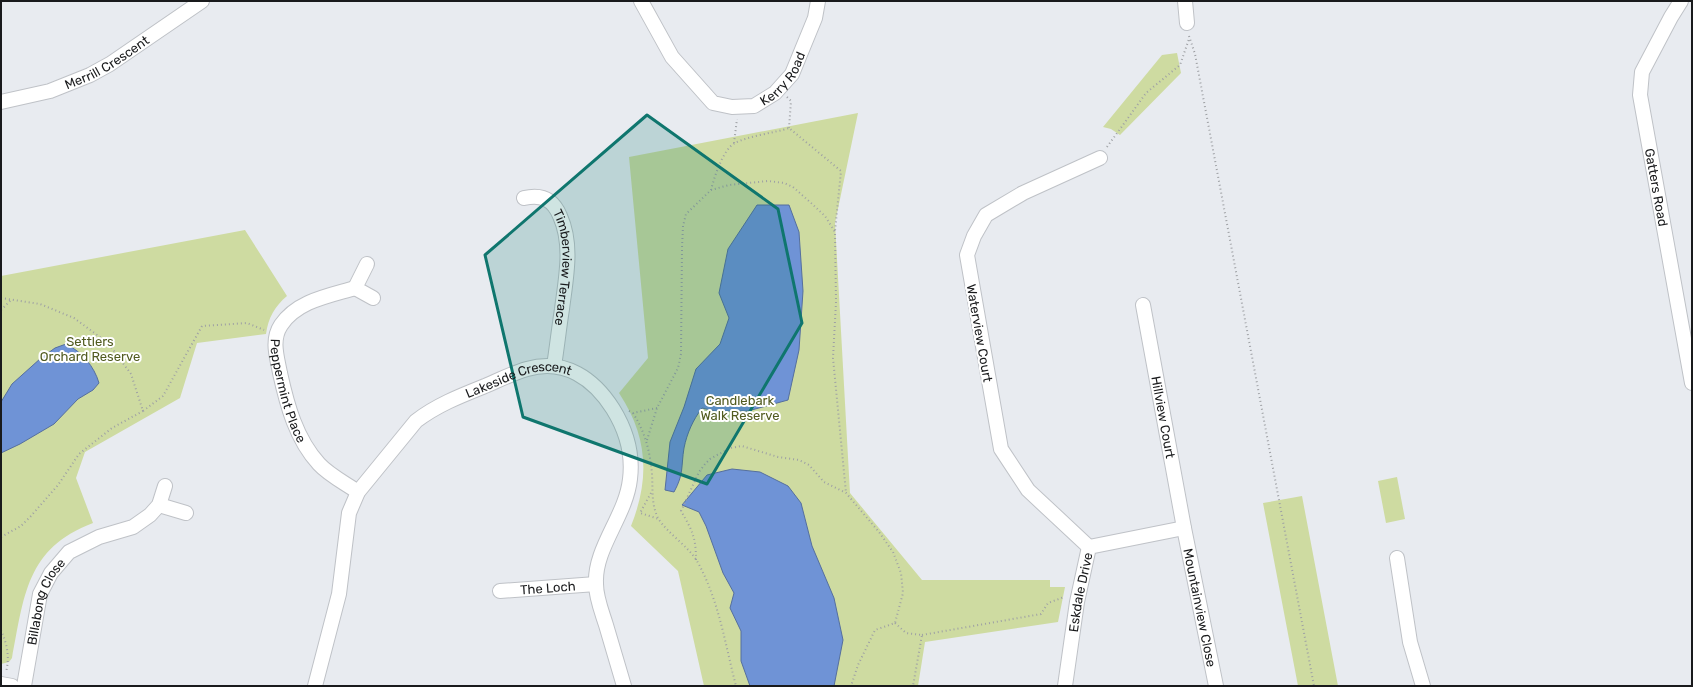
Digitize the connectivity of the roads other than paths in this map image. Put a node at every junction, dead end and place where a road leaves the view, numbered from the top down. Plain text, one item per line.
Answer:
1 (202, 1) edge
2 (641, 1) edge
3 (818, 1) edge
4 (1185, 1) edge
5 (1681, 1) edge
6 (1186, 23) road end
7 (1, 102) edge
8 (1100, 158) road end
9 (524, 198) dead end
10 (367, 264) dead end
11 (354, 288) junction
12 (373, 298) dead end
13 (1143, 306) dead end
14 (554, 366) junction
15 (1692, 383) edge
16 (165, 486) dead end
17 (358, 492) junction
18 (159, 504) junction
19 (186, 513) dead end
20 (1184, 528) junction
21 (1089, 547) junction
22 (1397, 558) dead end
23 (596, 584) junction
24 (500, 592) dead end
25 (24, 686) edge
26 (315, 686) edge
27 (624, 686) edge
28 (1065, 686) edge
29 (1216, 686) edge
30 (1423, 686) edge

1 - 7 street, Merrill Crescent
2 - 3 street, Kerry Road
4 - 6 street
5 - 15 street, Gatters Road
8 - 21 street, Waterview Court
9 - 14 street, Timberview Terrace
10 - 11 street
11 - 12 street
11 - 17 street, Peppermint Place
13 - 20 street, Hillview Court
14 - 17 street, Lakeside Crescent
14 - 23 street, Lakeside Crescent
16 - 18 street, Billabong Close
17 - 26 street, Lakeside Crescent
18 - 19 street
18 - 25 street, Billabong Close
20 - 21 street, Eskdale Drive
20 - 29 street, Mountainview Close
21 - 28 street, Eskdale Drive
22 - 30 street
23 - 24 street, The Loch
23 - 27 street, Lakeside Crescent

